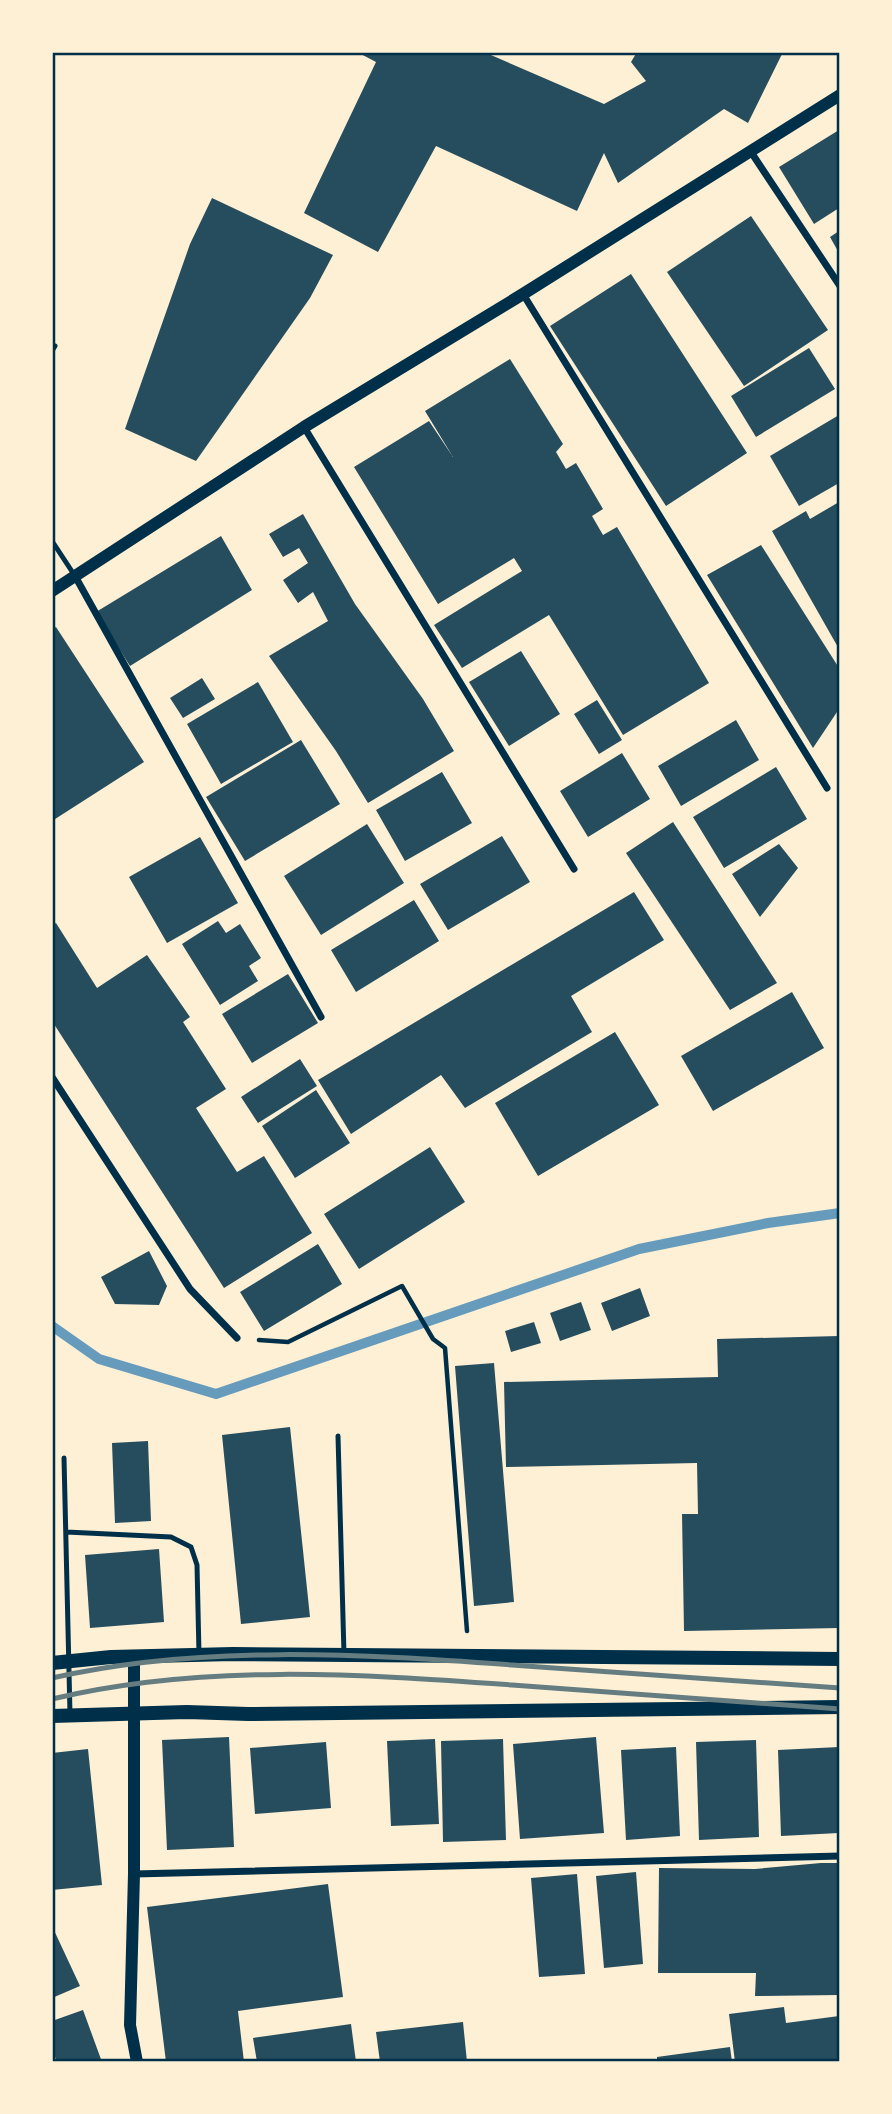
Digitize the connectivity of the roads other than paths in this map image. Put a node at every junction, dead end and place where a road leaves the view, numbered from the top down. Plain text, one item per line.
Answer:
1 (839, 95) edge
2 (751, 152) junction
3 (839, 286) edge
4 (523, 294) junction
5 (303, 427) junction
6 (52, 541) edge
7 (75, 576) junction
8 (52, 591) edge
9 (827, 788) dead end
10 (574, 869) dead end
11 (321, 1017) dead end
12 (52, 1077) edge
13 (237, 1338) road end
14 (338, 1436) dead end
15 (64, 1458) dead end
16 (66, 1532) junction
17 (199, 1654) junction
18 (344, 1655) junction
19 (134, 1657) junction
20 (839, 1659) edge
21 (69, 1661) junction
22 (52, 1663) edge
23 (839, 1707) edge
24 (135, 1713) junction
25 (70, 1714) junction
26 (52, 1716) edge
27 (839, 1856) edge
28 (134, 1874) junction
29 (137, 2062) edge

1 - 2 street
2 - 3 street
2 - 4 street
4 - 5 street
4 - 9 street
5 - 7 street
5 - 10 street
6 - 7 lane
7 - 8 street
7 - 11 street
12 - 13 street
14 - 18 lane
15 - 16 lane
16 - 17 lane
16 - 21 lane
17 - 18 main road
17 - 19 main road
18 - 20 main road
19 - 21 main road
19 - 24 street
21 - 22 main road
21 - 25 lane
23 - 24 main road
24 - 25 main road
24 - 28 street
25 - 26 main road
27 - 28 street
28 - 29 street

